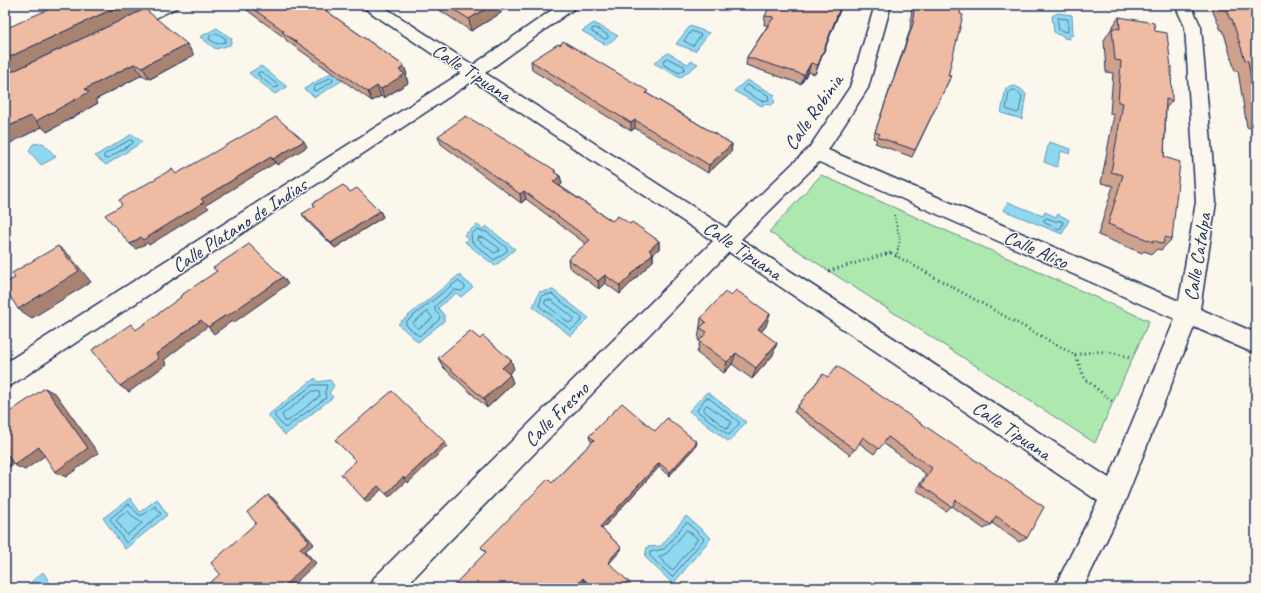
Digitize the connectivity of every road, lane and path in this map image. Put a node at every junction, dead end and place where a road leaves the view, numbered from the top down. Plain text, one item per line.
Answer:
1 (170, 5) edge
2 (370, 5) edge
3 (569, 5) edge
4 (883, 5) edge
5 (1183, 5) edge
6 (112, 33) edge
7 (473, 73) junction
8 (816, 153) junction
9 (894, 214) dead end
10 (727, 240) junction
11 (896, 257) junction
12 (829, 271) dead end
13 (1188, 315) junction
14 (1256, 344) edge
15 (1075, 355) junction
16 (1132, 359) dead end
17 (5, 376) edge
18 (1113, 402) dead end
19 (1114, 497) junction
20 (384, 588) edge
21 (1068, 588) edge

1 - 6 street
2 - 7 street, Calle Tipuana
3 - 7 street, Calle Platano de Indias
4 - 8 street, Calle Robinia
5 - 13 street, Calle Catalpa
7 - 10 street, Calle Tipuana
7 - 17 street, Calle Platano de Indias
8 - 10 street, Calle Robinia
8 - 13 street, Calle Aliso
9 - 11 path
10 - 19 street, Calle Tipuana
10 - 20 street, Calle Fresno
11 - 12 path
11 - 15 path
13 - 14 street, Calle Aliso
13 - 19 street, Calle Catalpa
15 - 16 path
15 - 18 path
19 - 21 street, Calle Catalpa

